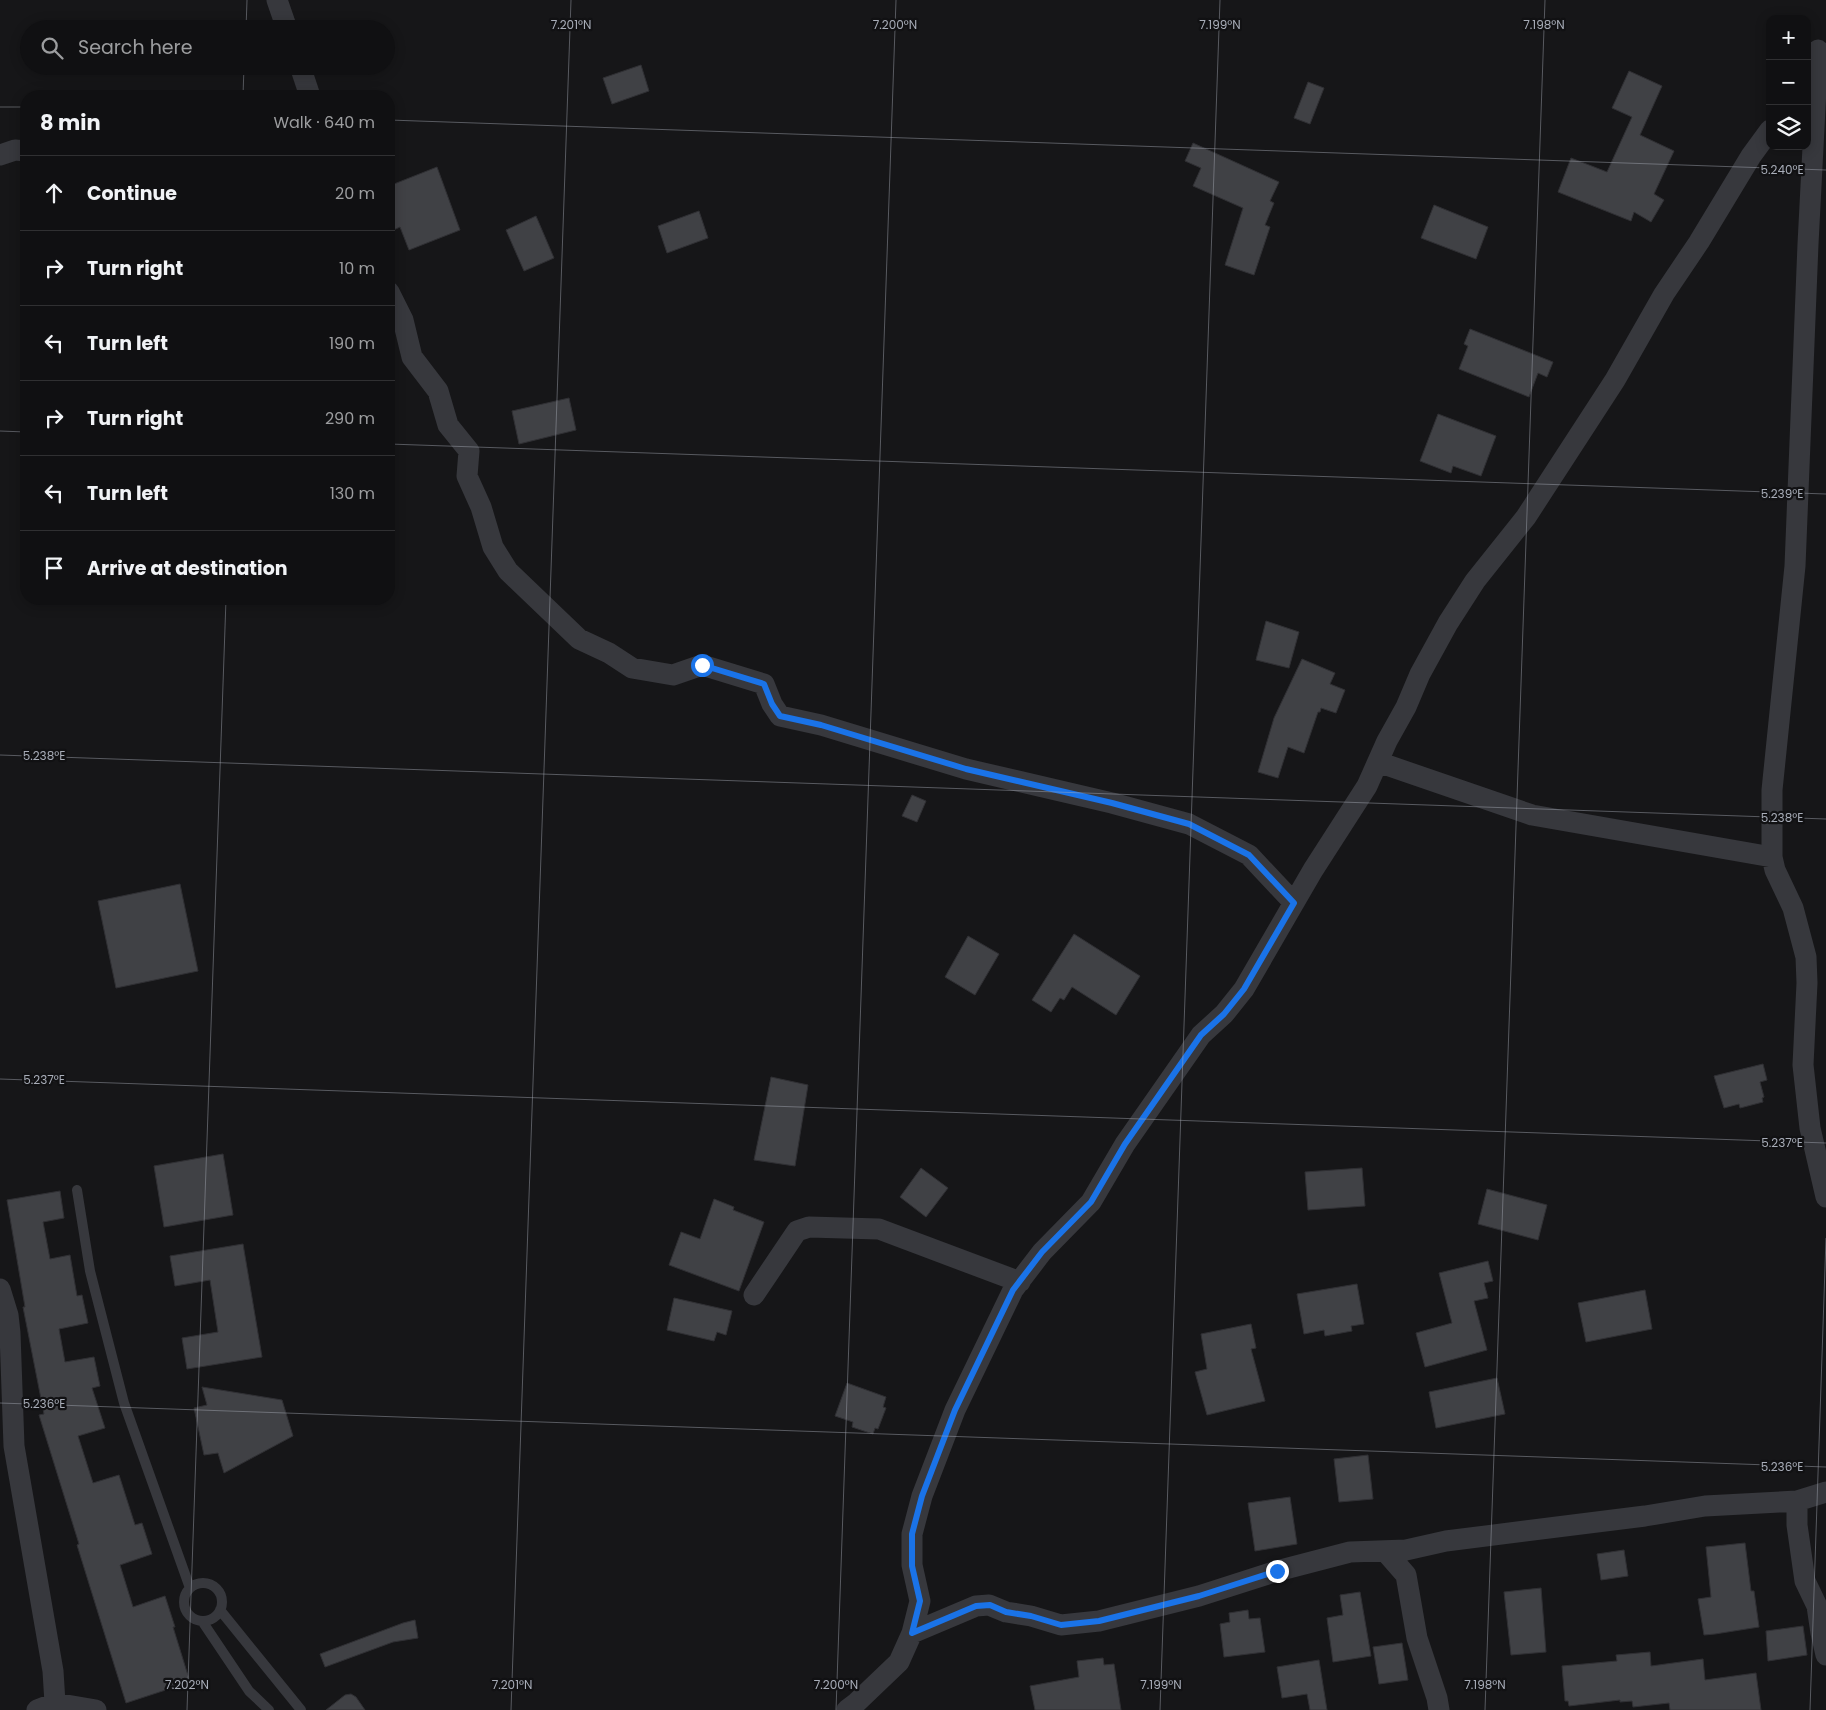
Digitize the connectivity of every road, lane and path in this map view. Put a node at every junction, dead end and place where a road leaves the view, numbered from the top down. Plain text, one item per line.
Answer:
1 (276, 0) edge
2 (284, 20) edge
3 (1822, 43) edge
4 (1811, 65) edge
5 (303, 75) edge
6 (308, 90) edge
7 (1766, 136) edge
8 (20, 150) edge
9 (0, 155) edge
10 (395, 303) edge
11 (1378, 762) junction
12 (1772, 857) junction
13 (1294, 903) junction
14 (77, 1190) dead end
15 (1826, 1197) edge
16 (1020, 1282) junction
17 (0, 1288) edge
18 (754, 1295) dead end
19 (1826, 1492) edge
20 (1797, 1501) junction
21 (1424, 1546) junction
22 (1385, 1551) junction
23 (1406, 1575) junction
24 (190, 1588) junction
25 (220, 1610) junction
26 (202, 1621) junction
27 (912, 1633) junction
28 (1826, 1655) edge
29 (46, 1707) edge
30 (96, 1710) edge
31 (269, 1710) edge
32 (301, 1710) edge
33 (846, 1710) edge
34 (1439, 1710) edge

1 - 2 street
3 - 4 street
3 - 12 street
5 - 6 street
7 - 11 street
8 - 9 street
10 - 13 street
11 - 12 street
11 - 13 street
12 - 15 street
13 - 16 street
14 - 24 lane
16 - 18 street
16 - 27 street
17 - 29 street
19 - 20 street
20 - 21 street
20 - 28 street
21 - 22 street
21 - 23 street
22 - 23 street
22 - 27 street
23 - 34 street
24 - 25 lane
24 - 26 lane
25 - 26 lane
25 - 32 lane
26 - 31 lane
27 - 33 street
29 - 30 street

